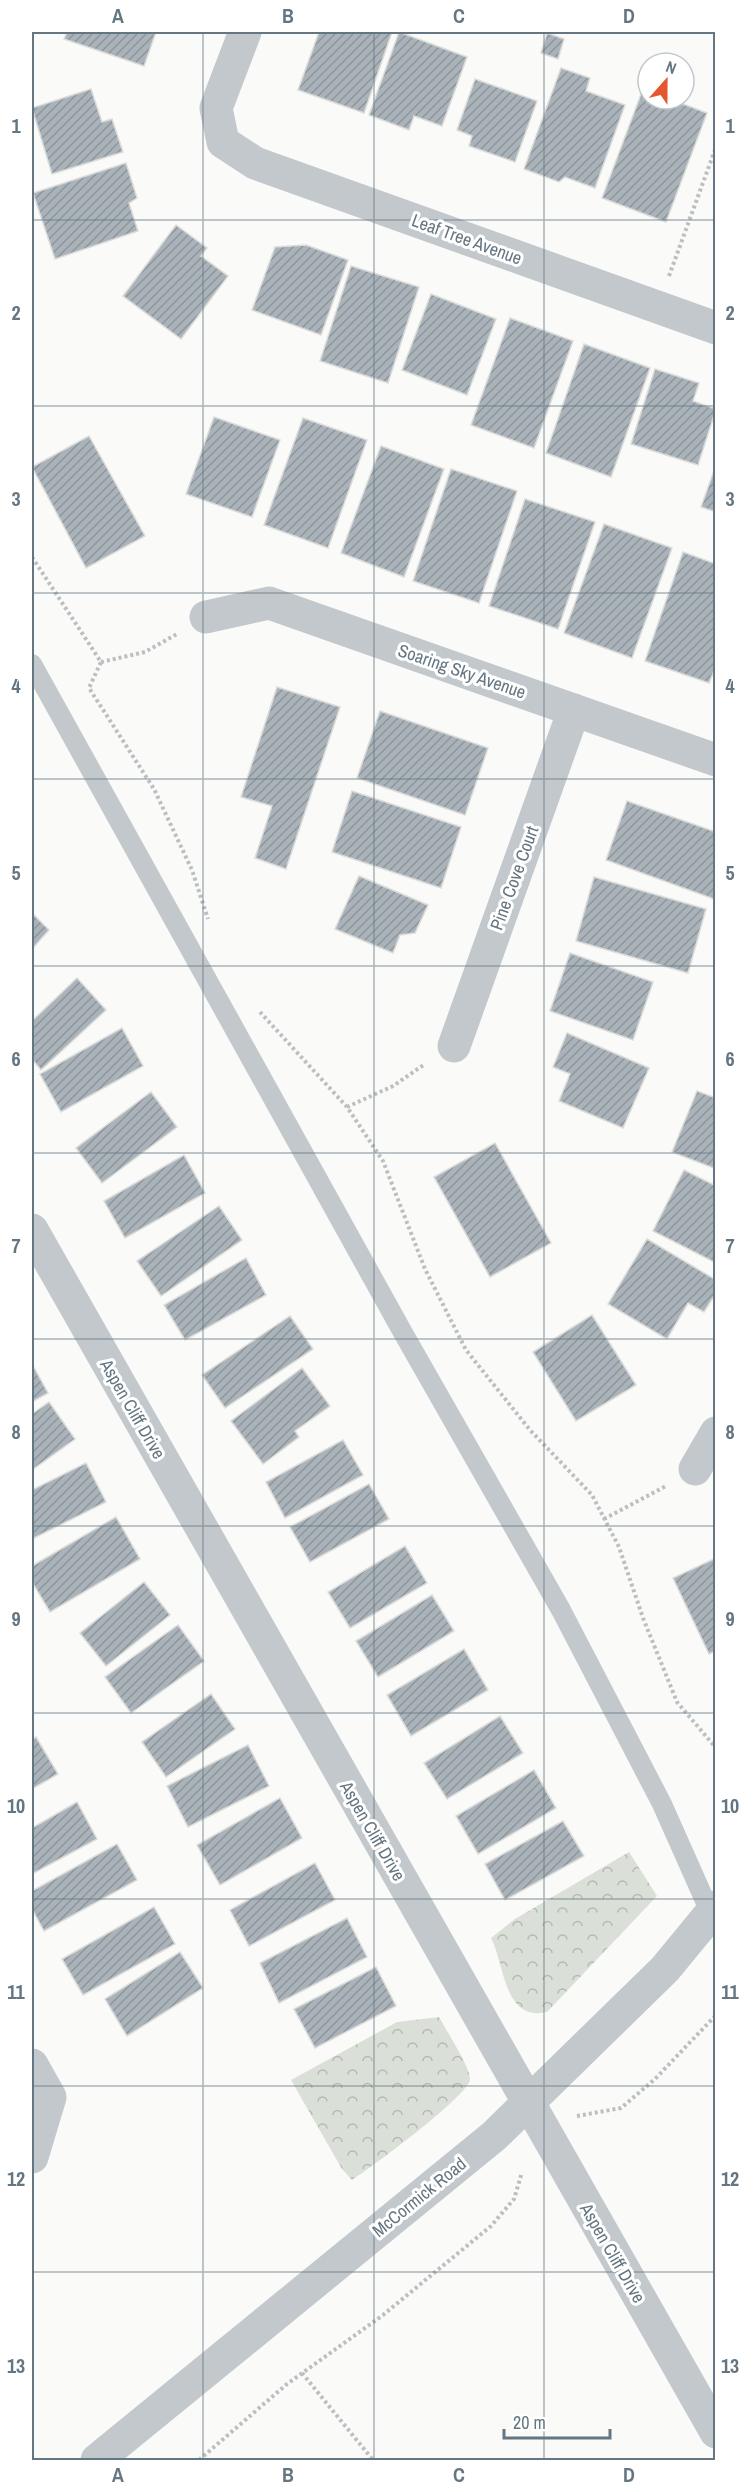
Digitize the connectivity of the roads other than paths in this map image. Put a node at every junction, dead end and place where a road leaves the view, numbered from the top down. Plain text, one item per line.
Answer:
1 (245, 32) edge
2 (716, 328) edge
3 (206, 617) road end
4 (32, 664) edge
5 (574, 710) junction
6 (716, 760) edge
7 (454, 1046) road end
8 (32, 1230) edge
9 (42, 1274) edge
10 (716, 1433) edge
11 (695, 1469) road end
12 (714, 1915) edge
13 (32, 2064) edge
14 (528, 2103) junction
15 (32, 2157) edge
16 (716, 2432) edge
17 (97, 2460) edge

1 - 2 street, Leaf Tree Avenue
3 - 5 street, Soaring Sky Avenue
4 - 12 lane
5 - 6 street, Soaring Sky Avenue
5 - 7 street, Pine Cove Court
8 - 9 street, Aspen Cliff Drive
9 - 14 street, Aspen Cliff Drive
10 - 11 street
12 - 14 street, McCormick Road
13 - 15 street
14 - 16 street, Aspen Cliff Drive
14 - 17 street, McCormick Road

